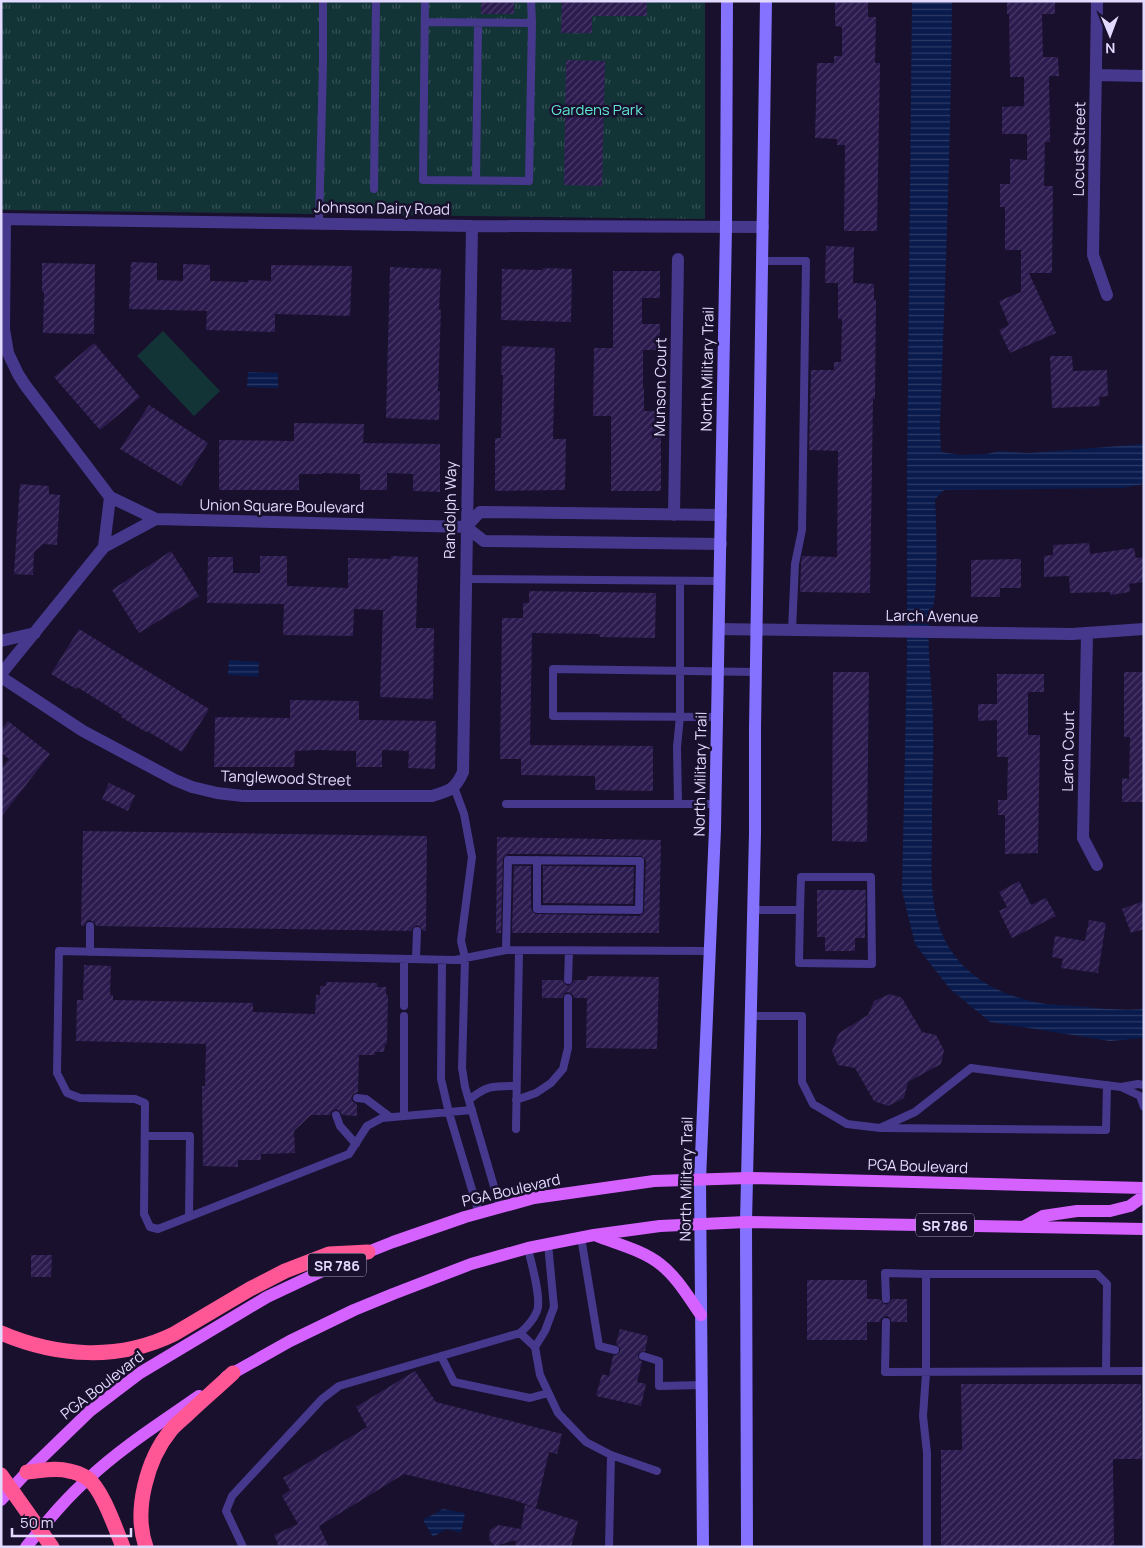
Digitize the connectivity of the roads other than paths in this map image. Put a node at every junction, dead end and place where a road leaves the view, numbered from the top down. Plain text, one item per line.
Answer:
1 (323, 1) edge
2 (376, 1) edge
3 (425, 1) edge
4 (530, 1) edge
5 (727, 1) edge
6 (766, 1) edge
7 (1097, 1) edge
8 (425, 22) junction
9 (478, 23) junction
10 (532, 23) junction
11 (1096, 75) junction
12 (1144, 76) edge
13 (476, 180) junction
14 (374, 189) dead end
15 (3, 219) edge
16 (319, 223) junction
17 (472, 226) junction
18 (726, 227) junction
19 (763, 227) junction
20 (678, 259) dead end
21 (762, 261) junction
22 (1107, 295) dead end
23 (110, 497) junction
24 (674, 514) junction
25 (721, 515) junction
26 (156, 519) junction
27 (466, 527) junction
28 (721, 544) junction
29 (104, 547) junction
30 (465, 579) junction
31 (680, 581) junction
32 (720, 582) junction
33 (719, 629) junction
34 (756, 629) junction
35 (1144, 629) edge
36 (792, 630) junction
37 (35, 633) junction
38 (1087, 634) junction
39 (1, 641) edge
40 (679, 670) junction
41 (718, 671) junction
42 (756, 672) junction
43 (1, 675) edge
44 (680, 716) junction
45 (717, 717) junction
46 (452, 789) junction
47 (506, 804) dead end
48 (678, 804) junction
49 (715, 804) junction
50 (537, 860) junction
51 (1097, 865) dead end
52 (753, 910) junction
53 (800, 910) junction
54 (90, 926) dead end
55 (417, 931) dead end
56 (506, 950) junction
57 (519, 951) junction
58 (569, 951) junction
59 (710, 951) junction
60 (90, 952) junction
61 (465, 958) junction
62 (404, 959) junction
63 (416, 959) junction
64 (442, 960) junction
65 (568, 980) dead end
66 (568, 998) dead end
67 (404, 1006) dead end
68 (404, 1016) dead end
69 (752, 1016) junction
70 (1107, 1085) junction
71 (1144, 1085) edge
72 (516, 1086) junction
73 (1121, 1087) junction
74 (357, 1098) dead end
75 (469, 1100) junction
76 (516, 1100) junction
77 (1144, 1107) edge
78 (472, 1110) junction
79 (449, 1113) junction
80 (336, 1115) dead end
81 (404, 1116) junction
82 (390, 1117) junction
83 (880, 1128) junction
84 (516, 1129) dead end
85 (145, 1136) junction
86 (356, 1144) junction
87 (748, 1178) junction
88 (700, 1180) junction
89 (1144, 1188) edge
90 (1144, 1196) edge
91 (500, 1207) junction
92 (479, 1213) junction
93 (189, 1217) junction
94 (746, 1222) junction
95 (700, 1224) junction
96 (1022, 1227) junction
97 (1144, 1229) edge
98 (594, 1235) junction
99 (581, 1238) junction
100 (548, 1244) junction
101 (528, 1248) junction
102 (368, 1252) junction
103 (926, 1274) junction
104 (886, 1299) dead end
105 (701, 1315) junction
106 (886, 1322) dead end
107 (1, 1333) edge
108 (520, 1333) junction
109 (535, 1347) junction
110 (615, 1350) dead end
111 (441, 1356) junction
112 (643, 1356) dead end
113 (1106, 1370) junction
114 (1144, 1371) edge
115 (233, 1372) junction
116 (926, 1373) junction
117 (702, 1385) junction
118 (548, 1393) junction
119 (611, 1455) junction
120 (657, 1471) dead end
121 (27, 1472) junction
122 (1, 1475) edge
123 (88, 1478) junction
124 (1, 1500) edge
125 (26, 1547) edge
126 (52, 1547) edge
127 (122, 1547) edge
128 (146, 1547) edge
129 (243, 1547) edge
130 (609, 1547) edge
131 (703, 1547) edge
132 (748, 1547) edge
133 (927, 1547) edge

1 - 16 lane
2 - 14 lane
3 - 8 lane
4 - 10 lane
5 - 18 main road, North Military Trail
6 - 19 main road
7 - 11 street, Locust Street
8 - 9 lane
8 - 13 lane
9 - 10 lane
9 - 13 lane
10 - 13 lane
11 - 12 street
11 - 22 street, Locust Street
15 - 16 street, Johnson Dairy Road
15 - 23 street
16 - 17 street, Johnson Dairy Road
17 - 18 street, Johnson Dairy Road
17 - 27 street, Randolph Way
18 - 19 street, Johnson Dairy Road
18 - 25 main road, North Military Trail
19 - 21 main road
20 - 24 street, Munson Court
21 - 34 main road
21 - 36 lane
23 - 26 street
23 - 29 street
24 - 25 street
24 - 27 street
25 - 28 main road, North Military Trail
26 - 27 street, Union Square Boulevard
26 - 29 street, Union Square Boulevard
27 - 28 street
27 - 30 street, Randolph Way
28 - 32 main road, North Military Trail
29 - 37 street, Union Square Boulevard
30 - 31 lane
30 - 46 street, Randolph Way
31 - 32 lane
31 - 40 lane
32 - 33 main road, North Military Trail
33 - 34 street, Larch Avenue
33 - 41 main road, North Military Trail
34 - 36 street, Larch Avenue
34 - 42 main road
35 - 38 street, Larch Avenue
36 - 38 street, Larch Avenue
37 - 39 street
37 - 43 street, Union Square Boulevard
38 - 51 street, Larch Court
40 - 41 lane
40 - 44 lane
40 - 44 lane
41 - 42 lane
41 - 45 main road, North Military Trail
42 - 52 main road
43 - 46 street, Tanglewood Street
44 - 45 lane
44 - 48 lane
45 - 49 main road, North Military Trail
46 - 61 lane
47 - 48 lane
48 - 49 lane
49 - 59 main road, North Military Trail
50 - 50 lane
50 - 56 lane
52 - 53 lane
52 - 69 main road
53 - 53 lane
54 - 60 lane
55 - 63 lane
56 - 57 lane
56 - 61 lane
57 - 58 lane
57 - 72 lane
58 - 59 lane
58 - 65 lane
59 - 88 main road, North Military Trail
60 - 62 lane
60 - 85 lane
61 - 64 lane
61 - 75 lane
62 - 63 lane
62 - 67 lane
63 - 64 lane
64 - 79 lane
66 - 76 lane
68 - 81 lane
69 - 83 lane
69 - 87 main road
70 - 73 lane
70 - 83 lane
70 - 83 lane
71 - 73 lane
72 - 75 lane
72 - 76 lane
73 - 77 lane
74 - 82 lane
75 - 78 lane
76 - 84 lane
78 - 79 lane
78 - 91 lane
79 - 81 lane
79 - 92 lane
80 - 86 lane
81 - 82 lane
82 - 86 lane
85 - 93 lane
85 - 93 lane
86 - 93 lane
87 - 88 main road, PGA Boulevard / SR 786
87 - 89 main road, PGA Boulevard / SR 786
87 - 94 main road
88 - 91 main road, PGA Boulevard / SR 786
88 - 95 main road, North Military Trail
90 - 96 main road
91 - 92 main road, PGA Boulevard / SR 786
92 - 102 main road, PGA Boulevard / SR 786
94 - 95 main road, SR 786
94 - 96 main road, SR 786
94 - 132 main road
95 - 98 main road, SR 786
95 - 105 main road, North Military Trail
96 - 97 main road, SR 786
98 - 99 main road, SR 786
98 - 105 main road
99 - 100 main road, SR 786
99 - 110 lane
100 - 101 main road, SR 786
100 - 109 lane
101 - 108 lane
101 - 115 main road, SR 786
102 - 107 highway
102 - 121 main road, PGA Boulevard / SR 786
103 - 104 lane
103 - 113 lane
103 - 116 lane
105 - 117 main road, North Military Trail
106 - 116 lane
108 - 109 lane
108 - 111 lane
109 - 118 lane
111 - 118 lane
111 - 129 lane
112 - 117 lane
113 - 114 lane
113 - 116 lane
115 - 123 main road, SR 786
115 - 128 highway
116 - 133 lane
117 - 131 main road, North Military Trail
118 - 119 lane
119 - 120 lane
119 - 130 lane
121 - 123 highway
121 - 124 main road, PGA Boulevard / SR 786
122 - 126 highway, bridge
123 - 125 main road, SR 786
123 - 127 highway

